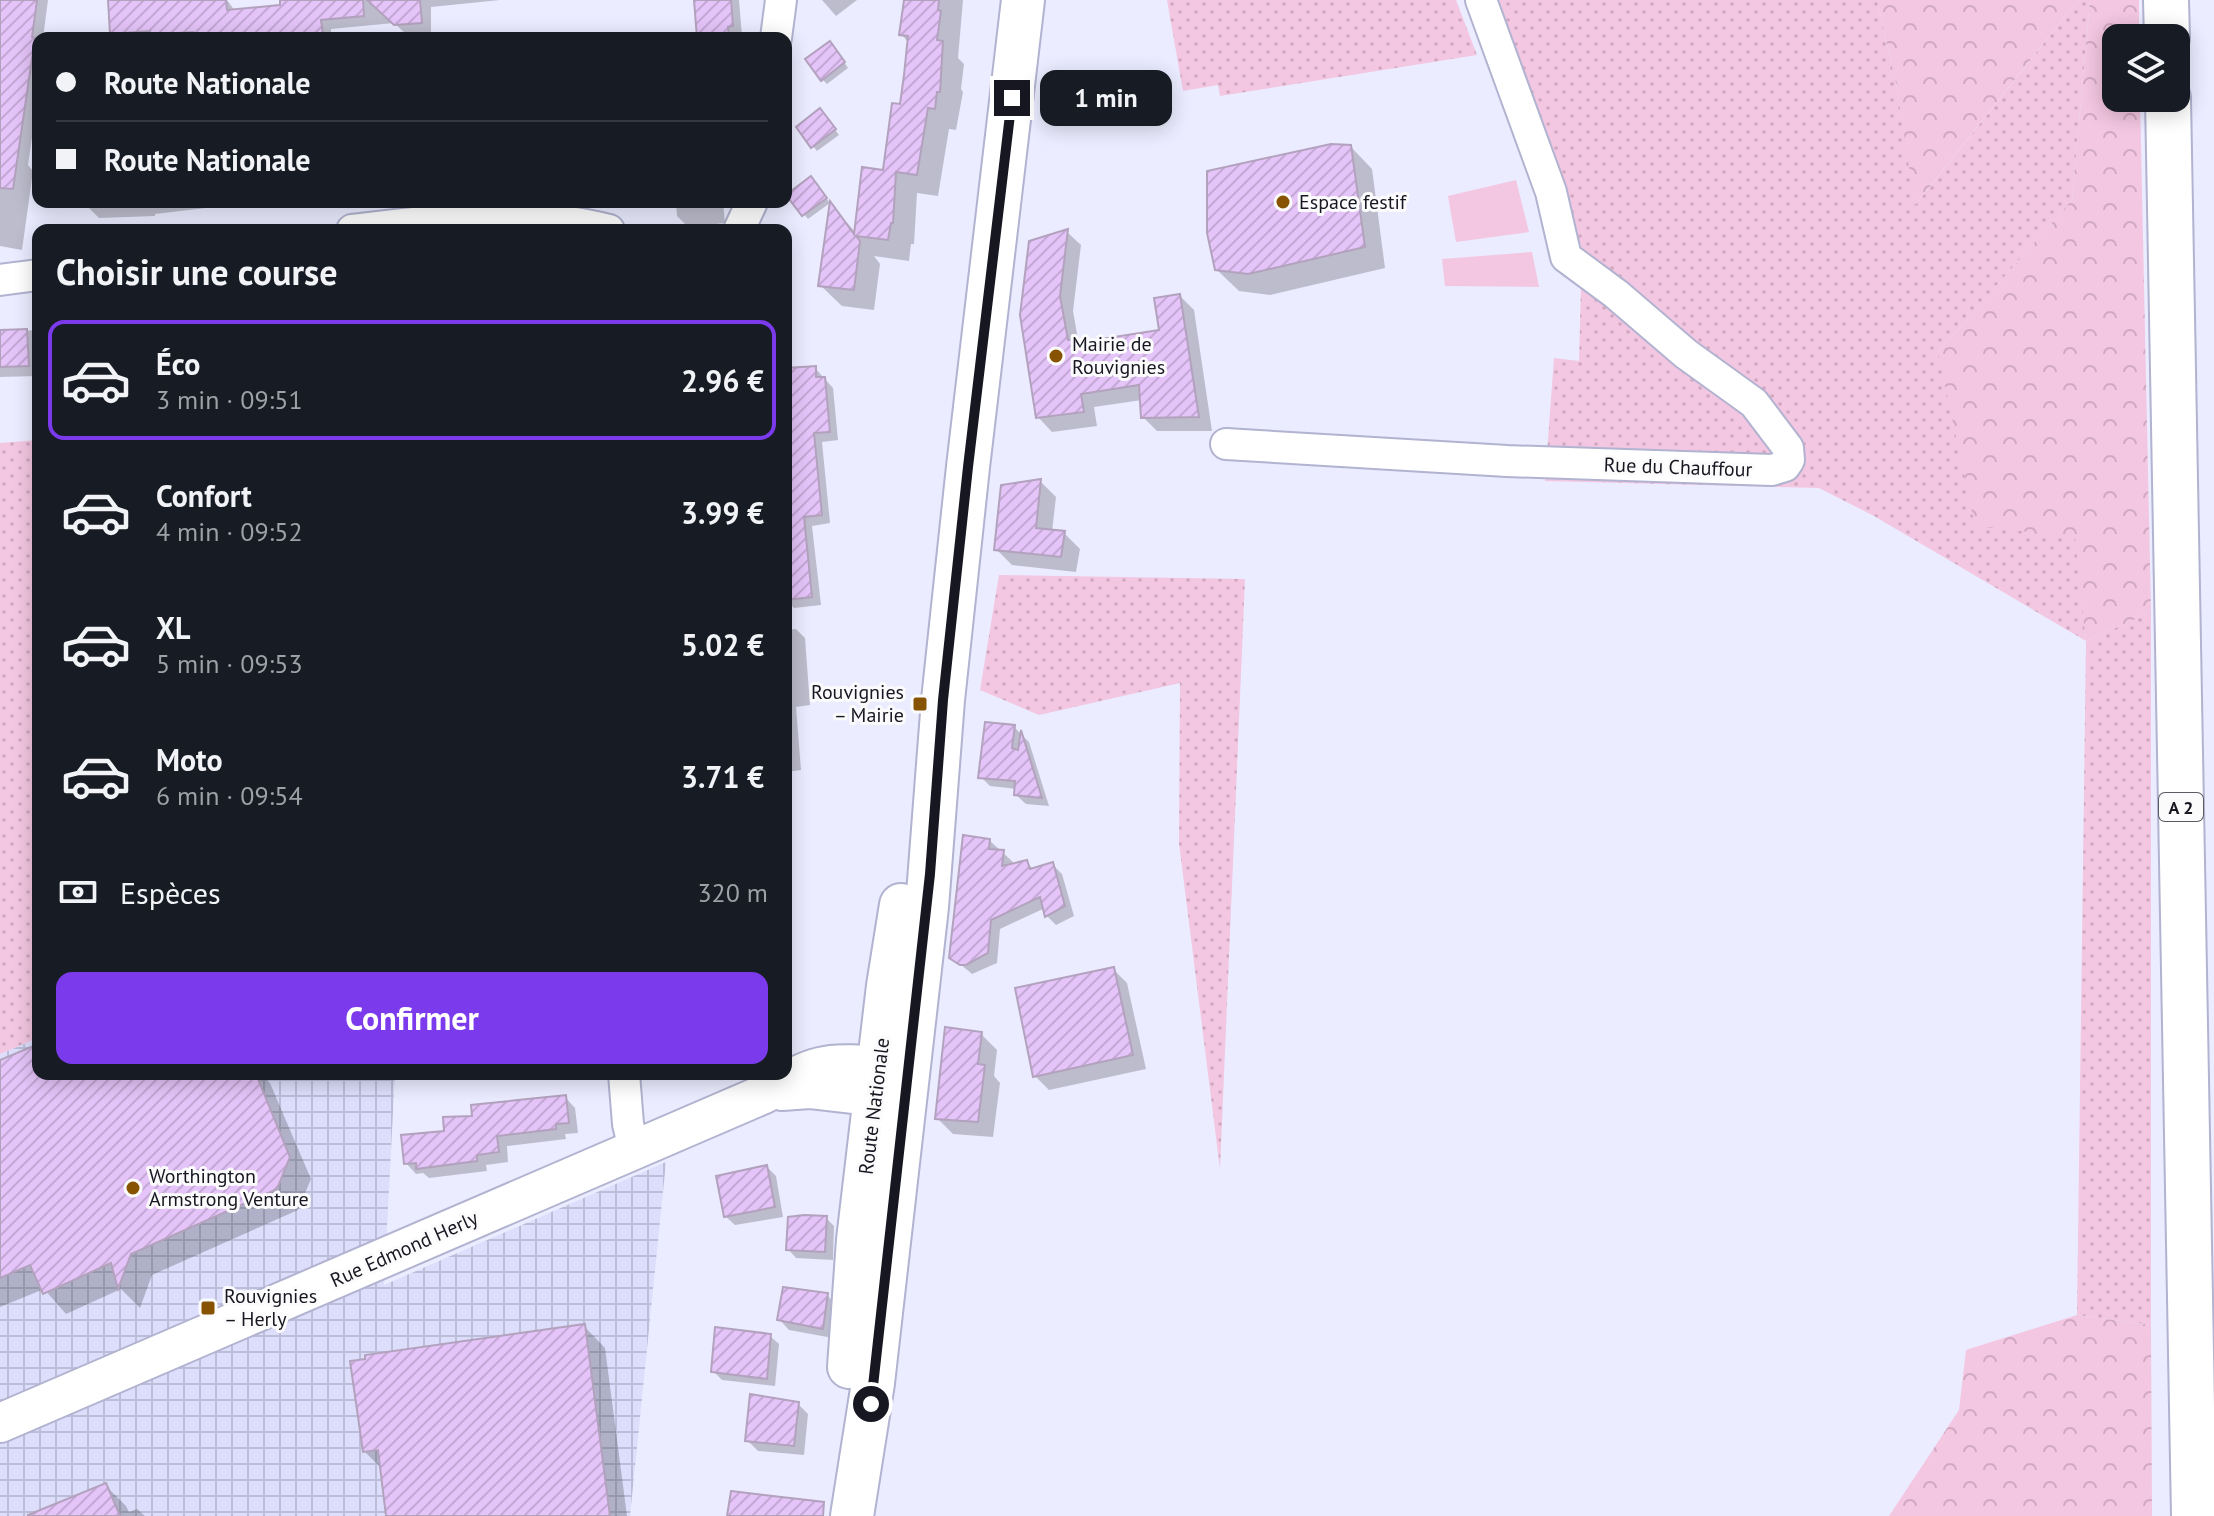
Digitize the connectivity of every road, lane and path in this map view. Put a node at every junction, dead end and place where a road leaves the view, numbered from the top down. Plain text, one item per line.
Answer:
1 (781, 0) edge
2 (1023, 0) edge
3 (1481, 0) edge
4 (2166, 0) edge
5 (2167, 24) edge
6 (777, 32) edge
7 (2168, 112) edge
8 (415, 224) edge
9 (586, 224) edge
10 (32, 276) edge
11 (0, 280) edge
12 (1226, 444) dead end
13 (624, 1080) edge
14 (892, 1084) junction
15 (634, 1149) junction
16 (0, 1423) edge
17 (846, 1516) edge
18 (852, 1516) edge
19 (2194, 1516) edge

1 - 6 street
2 - 14 main road, Route Nationale
3 - 12 street, Rue du Chauffour
4 - 5 highway
7 - 19 highway, A 2
8 - 9 street
10 - 11 street
13 - 15 street
14 - 15 street, Rue Edmond Herly
14 - 17 main road, Route Nationale
14 - 18 main road, Route Nationale
15 - 16 street, Rue Edmond Herly

